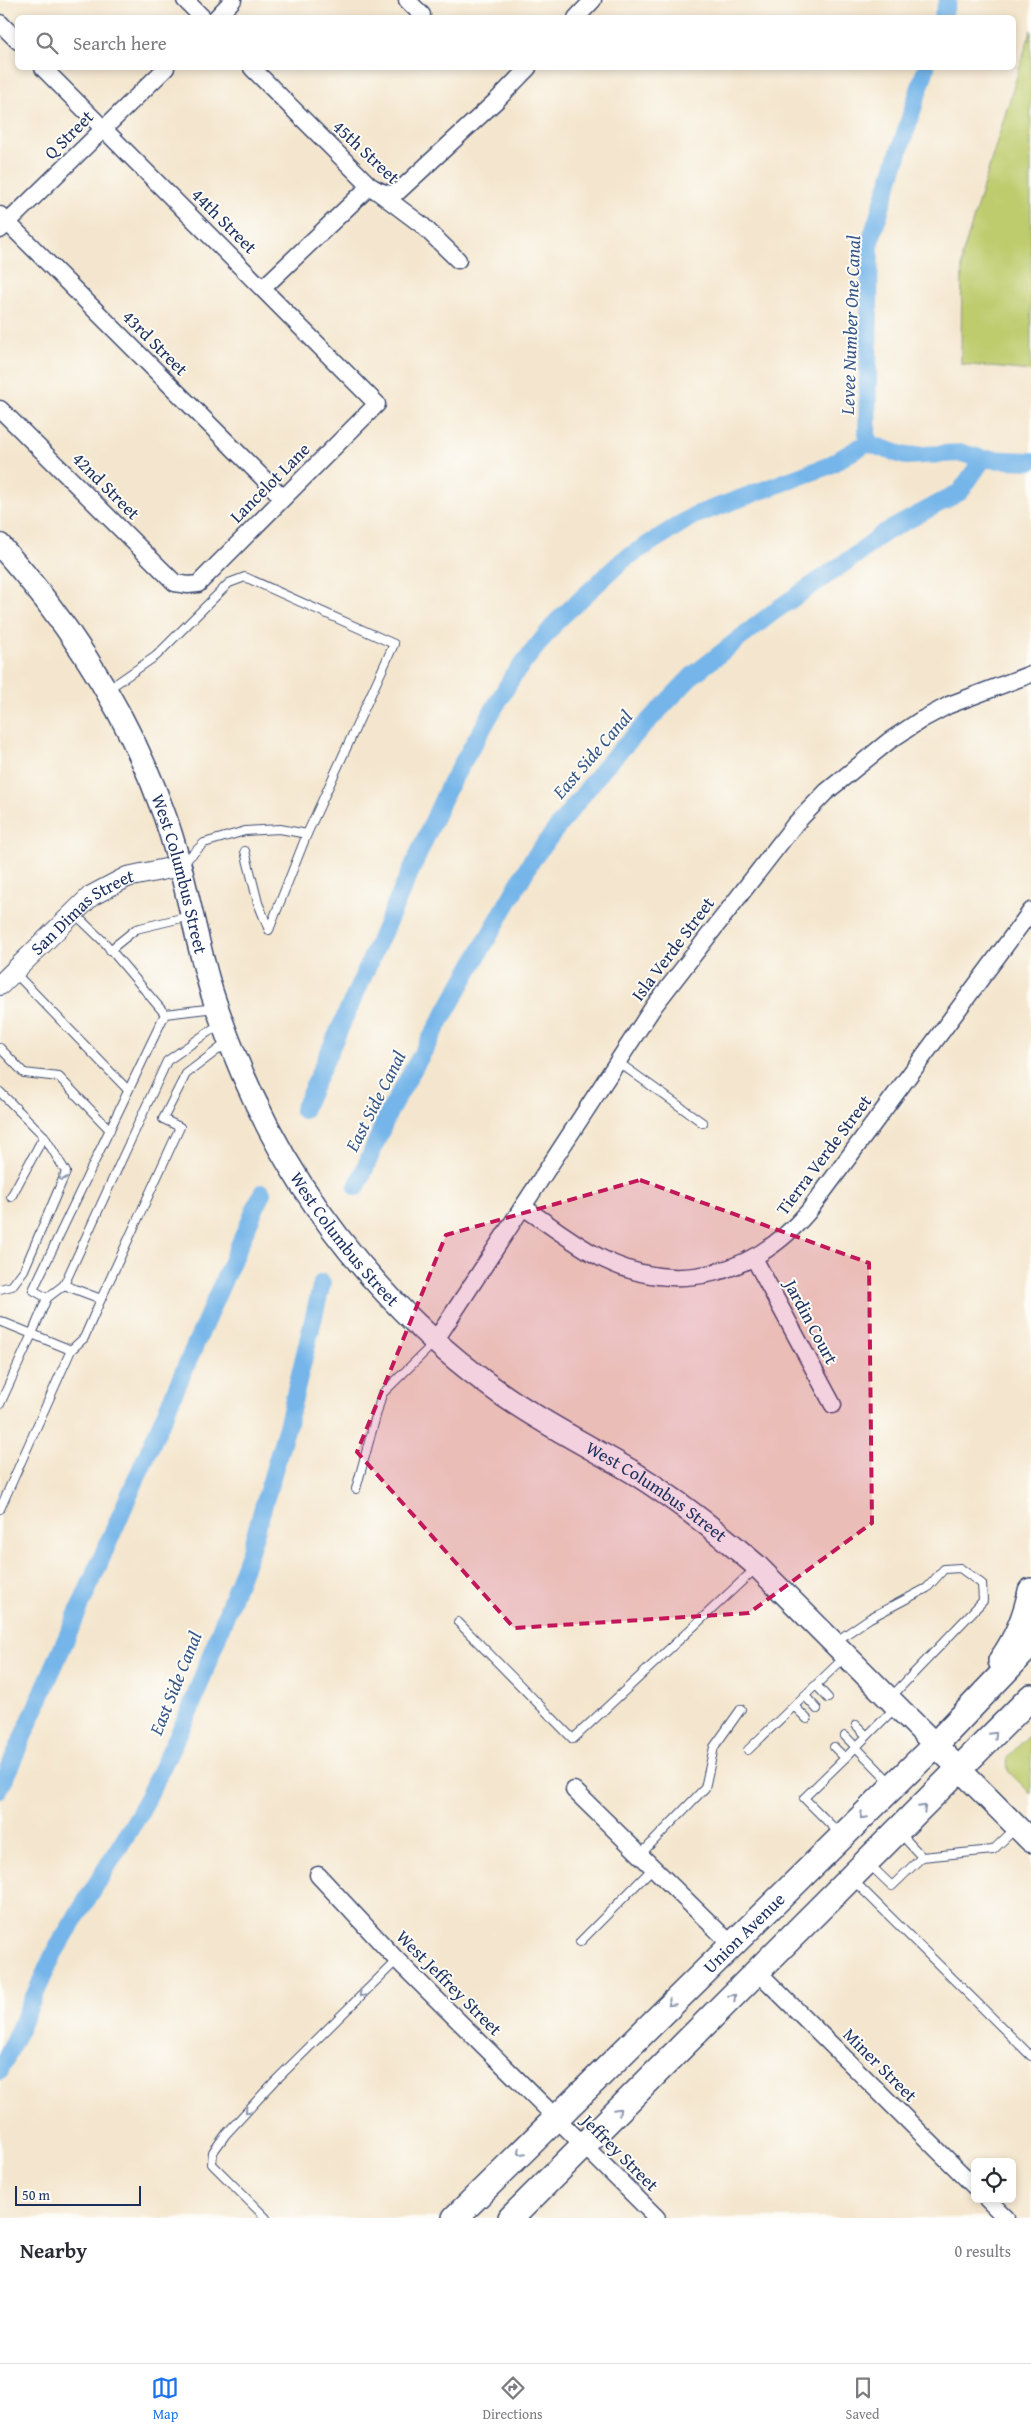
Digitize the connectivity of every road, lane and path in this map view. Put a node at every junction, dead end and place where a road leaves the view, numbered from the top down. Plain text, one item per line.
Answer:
1 (185, 0) edge
2 (233, 0) edge
3 (408, 0) edge
4 (593, 0) edge
5 (200, 15) edge
6 (219, 15) edge
7 (422, 15) dead end
8 (579, 15) edge
9 (0, 23) edge
10 (15, 38) edge
11 (45, 70) edge
12 (164, 70) edge
13 (254, 70) edge
14 (526, 70) edge
15 (103, 129) junction
16 (370, 186) junction
17 (2, 223) edge
18 (458, 260) dead end
19 (263, 288) junction
20 (377, 404) joint
21 (0, 409) edge
22 (282, 498) junction
23 (0, 545) edge
24 (188, 585) joint
25 (1031, 674) edge
26 (106, 690) junction
27 (307, 834) junction
28 (245, 851) dead end
29 (180, 866) junction
30 (1031, 911) edge
31 (74, 913) junction
32 (192, 915) junction
33 (110, 950) junction
34 (7, 978) edge
35 (165, 1014) junction
36 (223, 1024) junction
37 (0, 1048) edge
38 (618, 1062) junction
39 (128, 1090) junction
40 (0, 1092) edge
41 (703, 1123) dead end
42 (110, 1130) junction
43 (44, 1136) junction
44 (11, 1198) dead end
45 (522, 1207) junction
46 (754, 1258) junction
47 (64, 1285) junction
48 (0, 1289) edge
49 (48, 1298) junction
50 (101, 1299) junction
51 (0, 1321) edge
52 (32, 1334) junction
53 (435, 1341) junction
54 (71, 1350) junction
55 (0, 1404) edge
56 (833, 1405) dead end
57 (356, 1489) dead end
58 (0, 1509) edge
59 (757, 1566) junction
60 (1031, 1591) edge
61 (458, 1622) dead end
62 (1031, 1644) edge
63 (840, 1649) junction
64 (816, 1686) junction
65 (806, 1697) junction
66 (1031, 1697) edge
67 (828, 1698) dead end
68 (893, 1702) junction
69 (795, 1707) junction
70 (741, 1709) dead end
71 (817, 1709) dead end
72 (807, 1719) dead end
73 (960, 1719) junction
74 (856, 1725) dead end
75 (844, 1736) dead end
76 (867, 1736) junction
77 (935, 1745) junction
78 (834, 1747) dead end
79 (856, 1748) junction
80 (748, 1750) dead end
81 (845, 1758) junction
82 (960, 1770) junction
83 (893, 1786) junction
84 (574, 1790) dead end
85 (898, 1832) junction
86 (1024, 1834) edge
87 (842, 1836) junction
88 (640, 1855) junction
89 (922, 1856) junction
90 (653, 1868) junction
91 (860, 1871) junction
92 (318, 1875) dead end
93 (580, 1942) dead end
94 (731, 1944) junction
95 (397, 1960) junction
96 (758, 1972) junction
97 (1031, 2056) edge
98 (555, 2117) junction
99 (583, 2145) junction
100 (971, 2183) edge
101 (991, 2203) edge
102 (266, 2218) edge
103 (455, 2218) edge
104 (511, 2218) edge
105 (657, 2218) edge
106 (1006, 2218) edge

1 - 5 street
2 - 6 street
3 - 7 street
4 - 8 street
9 - 10 street
11 - 15 street, 44th Street
12 - 15 street, Q Street
13 - 16 street, 45th Street
14 - 16 street
15 - 17 street, Q Street
15 - 19 street, 44th Street
16 - 18 street, 45th Street
16 - 19 street
17 - 22 street, 43rd Street
19 - 20 street, 44th Street
20 - 22 street, Lancelot Lane
21 - 24 street, 42nd Street
22 - 24 street, Lancelot Lane
23 - 26 main road, West Columbus Street
25 - 38 street, Isla Verde Street
26 - 27 lane
26 - 29 main road, West Columbus Street
27 - 28 lane
27 - 29 lane
29 - 31 street, San Dimas Street
29 - 32 main road, West Columbus Street
30 - 46 street, Tierra Verde Street
31 - 33 lane
31 - 34 street, San Dimas Street
32 - 33 lane
32 - 36 main road, West Columbus Street
33 - 35 lane
34 - 39 lane
35 - 36 lane
35 - 39 lane
36 - 47 lane
36 - 50 lane
36 - 53 main road, West Columbus Street
37 - 42 lane
38 - 41 lane
38 - 45 street, Isla Verde Street
39 - 42 lane
40 - 43 lane
42 - 49 lane
43 - 44 lane
43 -> 48 lane
45 - 46 street, Tierra Verde Street
45 - 53 street, Isla Verde Street
46 - 56 street, Jardin Court
47 - 49 lane
47 - 50 lane
49 - 52 lane
50 - 54 lane
51 - 52 lane
52 - 54 lane
52 - 55 lane
53 - 57 lane
53 - 59 main road, West Columbus Street
54 - 58 lane
59 - 61 lane
59 - 63 main road, West Columbus Street
60 - 73 main road
62 - 73 main road, Union Avenue
63 - 64 lane
63 - 68 main road, West Columbus Street
63 - 68 lane
64 - 65 lane
64 - 67 lane
65 - 69 lane
65 - 71 lane
82 -> 66 main road
68 - 76 lane
68 - 77 main road, West Columbus Street
69 - 72 lane
69 - 80 lane
70 - 88 lane
73 - 77 main road, Union Avenue
74 - 76 lane
75 - 79 lane
76 - 79 lane
77 - 82 main road, West Columbus Street
77 - 83 main road, Union Avenue
78 - 81 lane
79 - 81 lane
79 - 83 lane
81 - 87 lane
85 -> 82 main road
82 - 86 main road, West Columbus Street
83 -> 87 main road, Union Avenue
84 - 88 street
85 - 89 lane
85 - 91 main road
86 - 89 lane
87 - 94 main road, Union Avenue
88 - 90 street
89 - 91 lane
90 - 93 lane
90 - 94 street
91 - 96 main road
91 - 97 lane
92 - 95 street, West Jeffrey Street
94 -> 98 main road, Union Avenue
95 - 98 street, West Jeffrey Street
95 -> 102 lane
99 -> 96 main road
96 - 100 street, Miner Street
98 - 99 street, Jeffrey Street
98 -> 103 main road, Union Avenue
99 - 104 main road
99 - 105 street, Jeffrey Street
101 - 106 street

